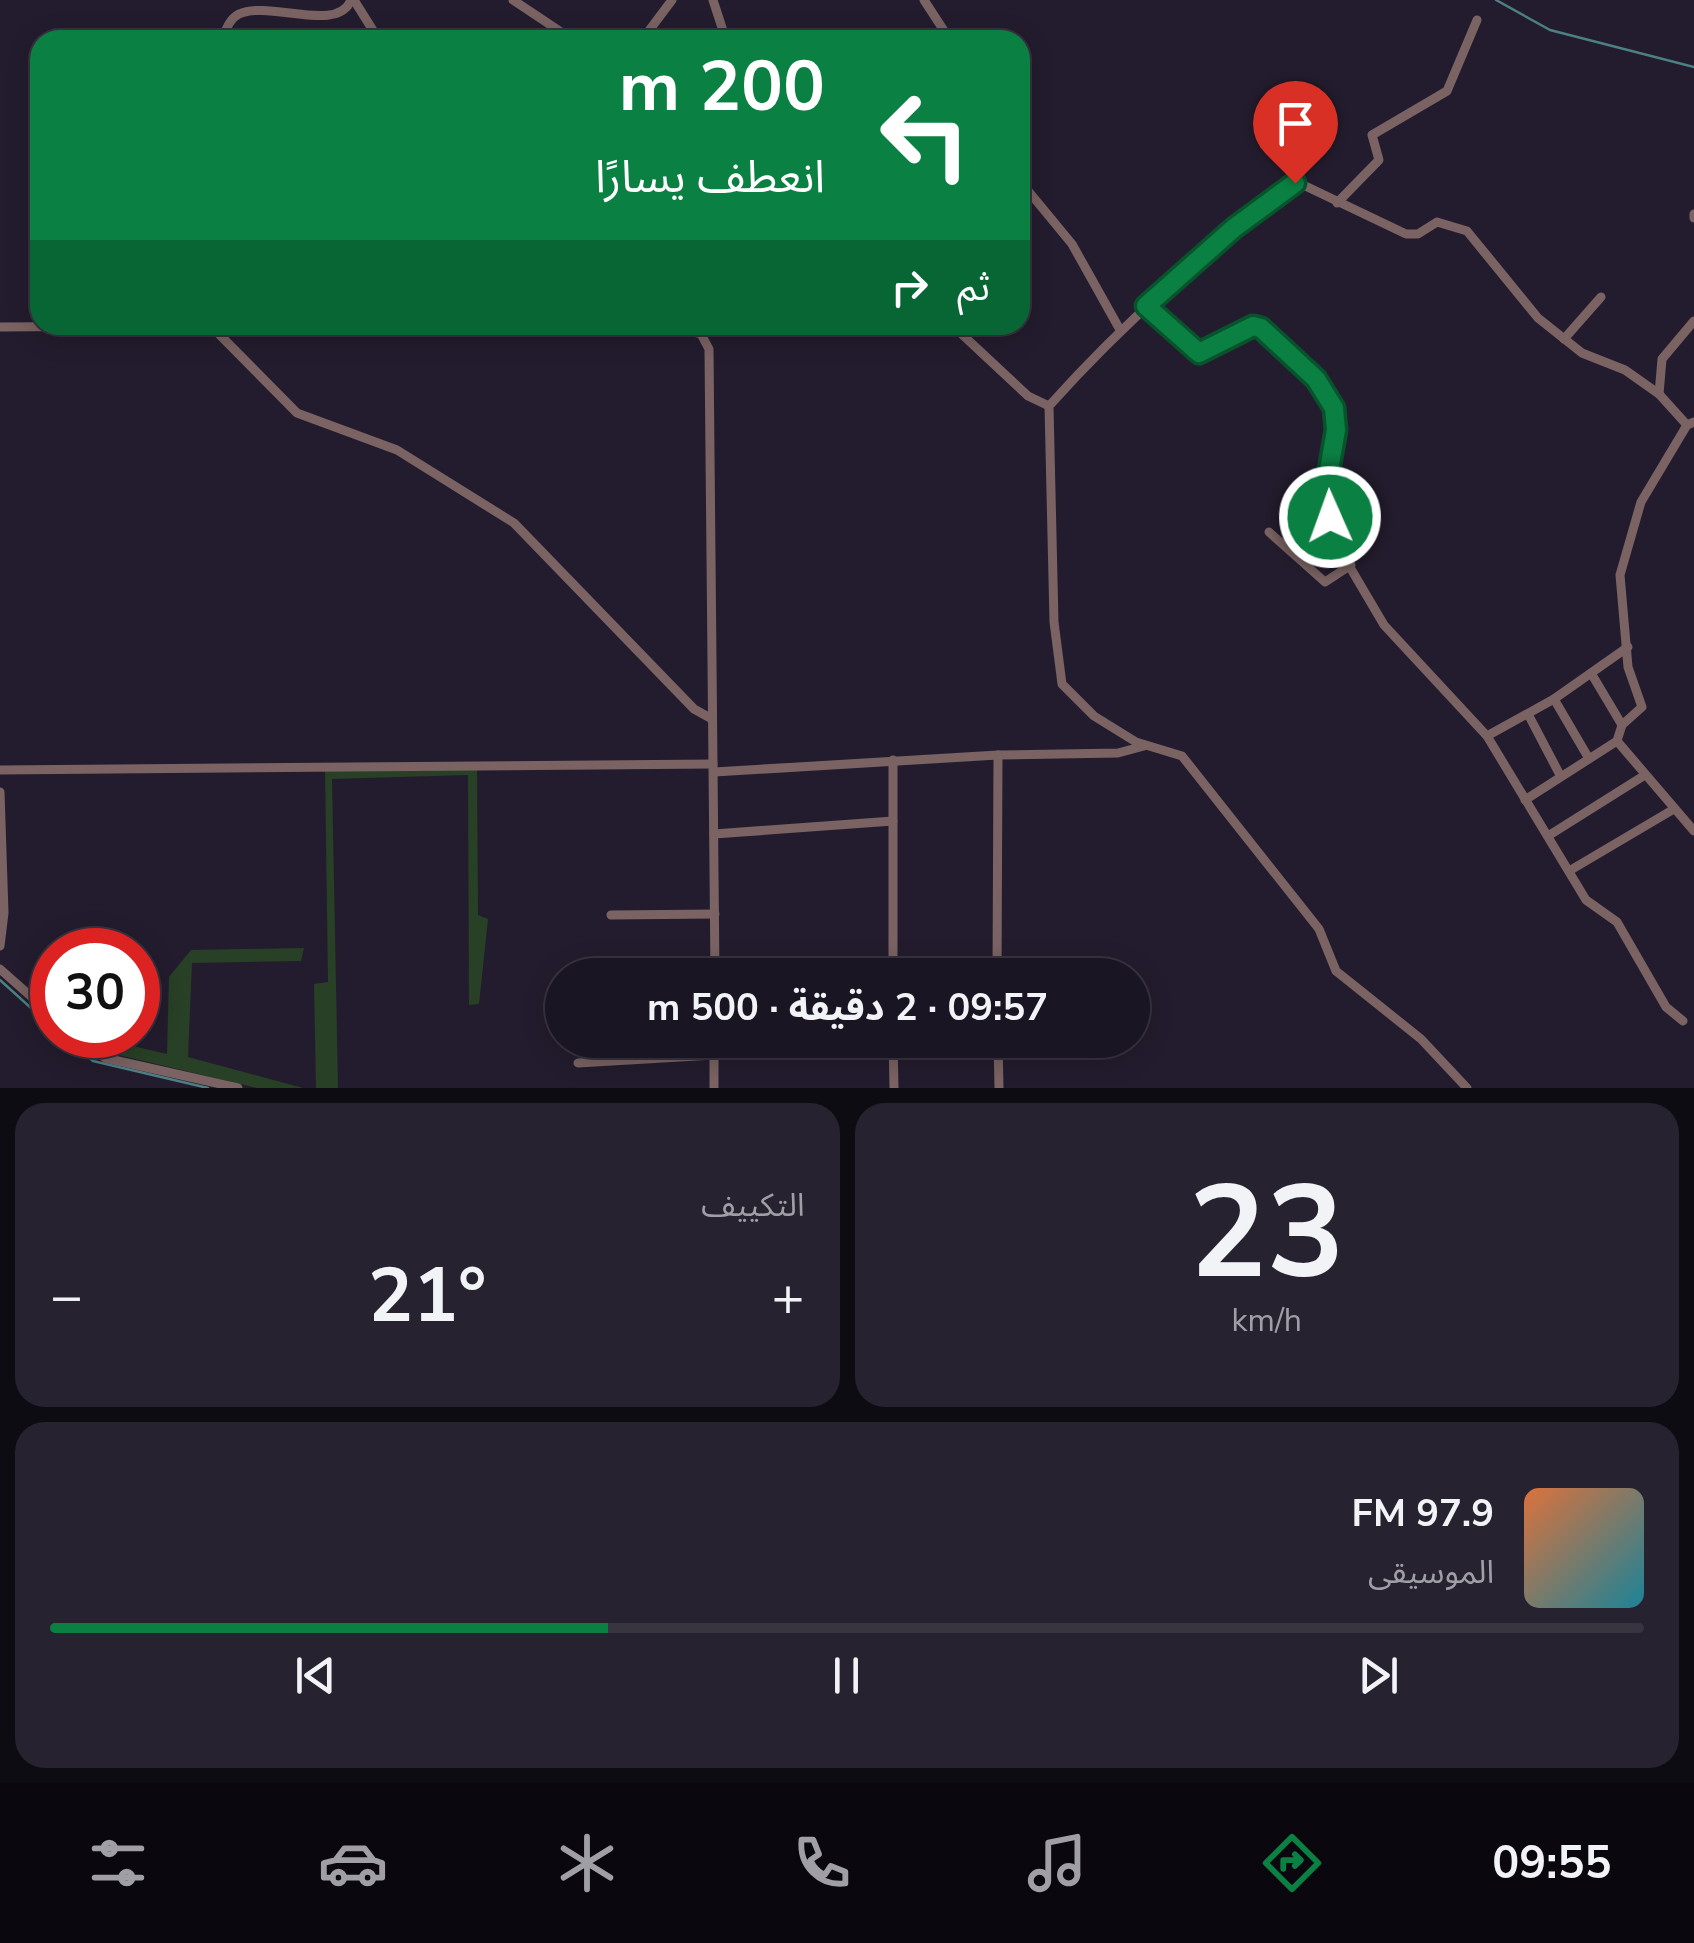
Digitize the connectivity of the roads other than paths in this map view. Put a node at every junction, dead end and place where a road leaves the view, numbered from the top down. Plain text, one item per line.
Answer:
1 (353, 0) edge
2 (513, 0) edge
3 (672, 0) edge
4 (713, 0) edge
5 (924, 0) edge
6 (1477, 20) dead end
7 (226, 30) edge
8 (372, 30) edge
9 (557, 30) edge
10 (650, 30) edge
11 (723, 30) edge
12 (944, 30) edge
13 (1030, 193) edge
14 (1337, 203) junction
15 (1601, 297) dead end
16 (1146, 306) junction
17 (1694, 320) edge
18 (0, 327) edge
19 (30, 327) edge
20 (1119, 328) junction
21 (220, 335) edge
22 (701, 335) edge
23 (963, 335) edge
24 (1564, 339) junction
25 (1659, 394) junction
26 (1049, 406) junction
27 (1690, 424) edge
28 (1269, 532) dead end
29 (1350, 565) junction
30 (1628, 647) junction
31 (1592, 672) junction
32 (1554, 699) junction
33 (1528, 714) junction
34 (712, 718) junction
35 (1622, 725) junction
36 (1487, 736) junction
37 (1618, 741) junction
38 (1144, 746) junction
39 (998, 755) junction
40 (1588, 757) junction
41 (892, 760) junction
42 (714, 768) junction
43 (0, 770) edge
44 (1560, 776) junction
45 (1645, 776) junction
46 (0, 792) edge
47 (1525, 800) junction
48 (1674, 809) junction
49 (893, 822) junction
50 (1694, 831) edge
51 (714, 834) junction
52 (1548, 836) junction
53 (1569, 871) junction
54 (715, 914) junction
55 (611, 915) dead end
56 (0, 946) edge
57 (714, 958) edge
58 (893, 958) edge
59 (997, 958) edge
60 (0, 970) edge
61 (30, 996) edge
62 (1683, 1021) dead end
63 (106, 1058) edge
64 (663, 1058) edge
65 (714, 1058) edge
66 (894, 1058) edge
67 (998, 1058) edge
68 (578, 1063) dead end
69 (238, 1088) edge
70 (714, 1088) edge
71 (894, 1088) edge
72 (999, 1088) edge
73 (1467, 1088) edge

1 - 7 street
1 - 8 street
2 - 9 street
3 - 10 street
4 - 11 street
5 - 12 street
6 - 14 street
13 - 20 street
14 - 16 street
14 - 24 street
15 - 24 street
16 - 20 street
16 - 29 street
17 - 25 street
18 - 19 street
20 - 26 street
21 - 34 street
22 - 34 street
23 - 26 street
24 - 25 street
25 - 27 street
26 - 38 street
27 - 30 street
28 - 29 street
29 - 36 street
30 - 31 street
30 - 35 street
31 - 32 street
31 - 35 street
32 - 33 street
32 - 40 street
33 - 36 street
33 - 44 street
34 - 42 street
35 - 37 street
36 - 47 street
37 - 40 street
37 - 45 street
38 - 39 street
38 - 73 street
39 - 41 street
39 - 59 street
40 - 44 street
41 - 42 street
41 - 49 street
42 - 43 street
42 - 51 street
44 - 47 street
45 - 48 street
45 - 52 street
46 - 56 street
47 - 52 street
48 - 50 street
48 - 53 street
49 - 51 street
49 - 58 street
51 - 54 street
52 - 53 street
53 - 62 street
54 - 55 street
54 - 57 street
60 - 61 street
63 - 69 street
64 - 68 street
65 - 70 street
66 - 71 street
67 - 72 street

